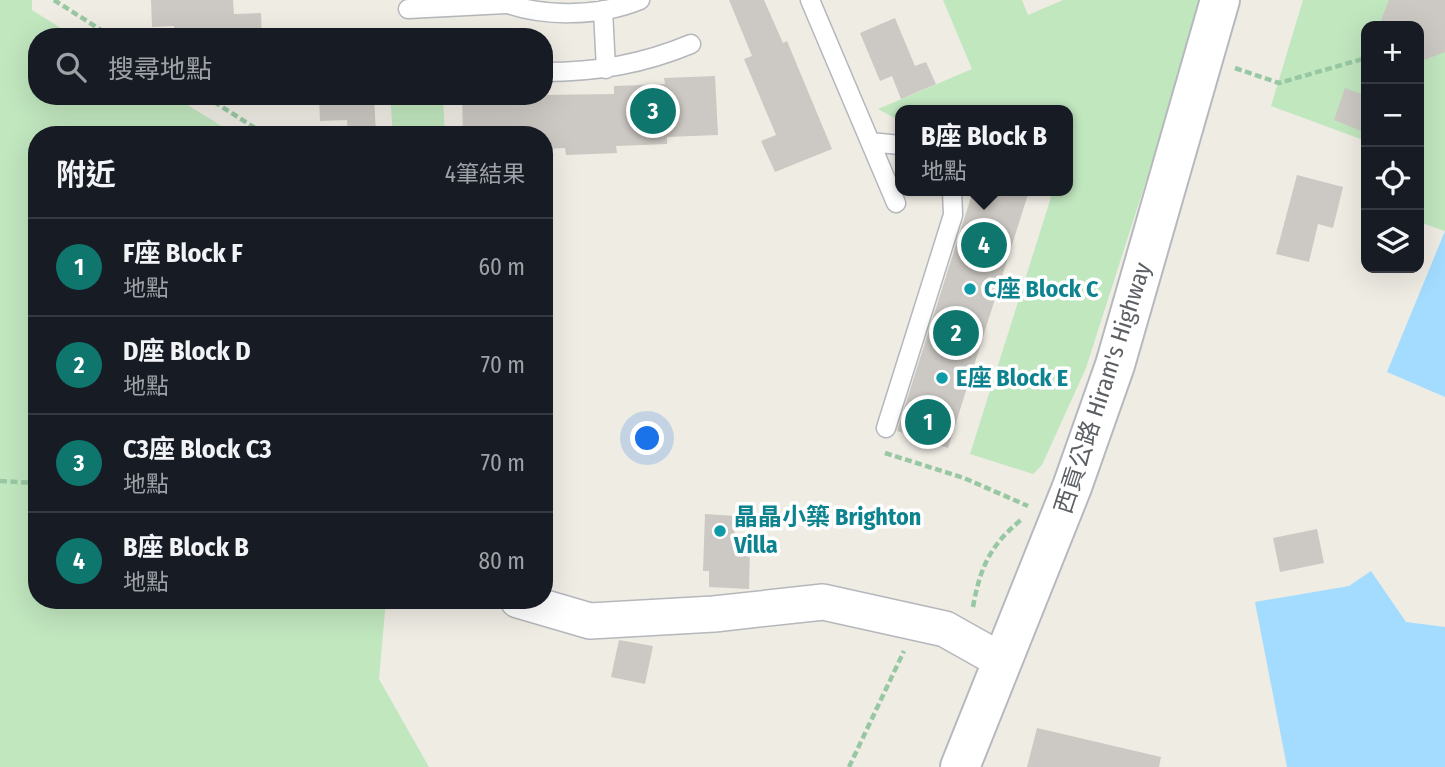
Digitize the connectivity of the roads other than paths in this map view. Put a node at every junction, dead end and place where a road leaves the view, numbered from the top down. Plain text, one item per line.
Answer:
1 (640, 0) edge
2 (810, 0) edge
3 (1220, 0) edge
4 (502, 2) edge
5 (408, 9) dead end
6 (603, 10) junction
7 (691, 44) dead end
8 (606, 69) junction
9 (553, 72) edge
10 (870, 142) junction
11 (895, 144) edge
12 (952, 196) edge
13 (896, 204) dead end
14 (886, 428) road end
15 (549, 609) edge
16 (1002, 662) junction
17 (960, 767) edge

1 - 6 lane
2 - 10 lane
3 - 16 main road, 西貢公路 Hiram's Highway
4 - 5 lane
4 - 6 lane
6 - 8 lane
7 - 8 lane
8 - 9 lane
10 - 11 lane
10 - 13 lane
12 - 14 lane
15 - 16 street
16 - 17 main road, 西貢公路 Hiram's Highway

